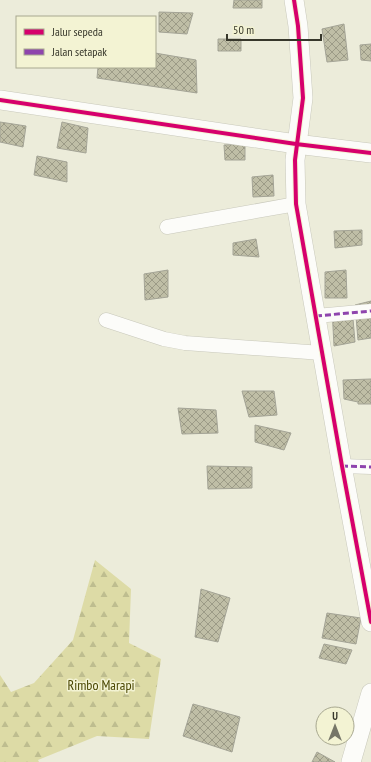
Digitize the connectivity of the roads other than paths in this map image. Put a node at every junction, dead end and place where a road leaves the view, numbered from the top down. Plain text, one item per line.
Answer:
1 (294, 0) edge
2 (0, 100) edge
3 (296, 144) junction
4 (371, 154) edge
5 (296, 204) junction
6 (167, 227) dead end
7 (371, 312) edge
8 (316, 316) junction
9 (106, 320) dead end
10 (322, 353) junction
11 (342, 466) junction
12 (371, 467) edge
13 (371, 622) edge
14 (371, 693) edge
15 (351, 762) edge

1 - 3 street
2 - 3 street
3 - 4 street
3 - 5 street
5 - 6 street
5 - 8 street
7 - 8 street
8 - 10 street
9 - 10 street
10 - 11 street
11 - 12 street
11 - 13 street
14 - 15 street

